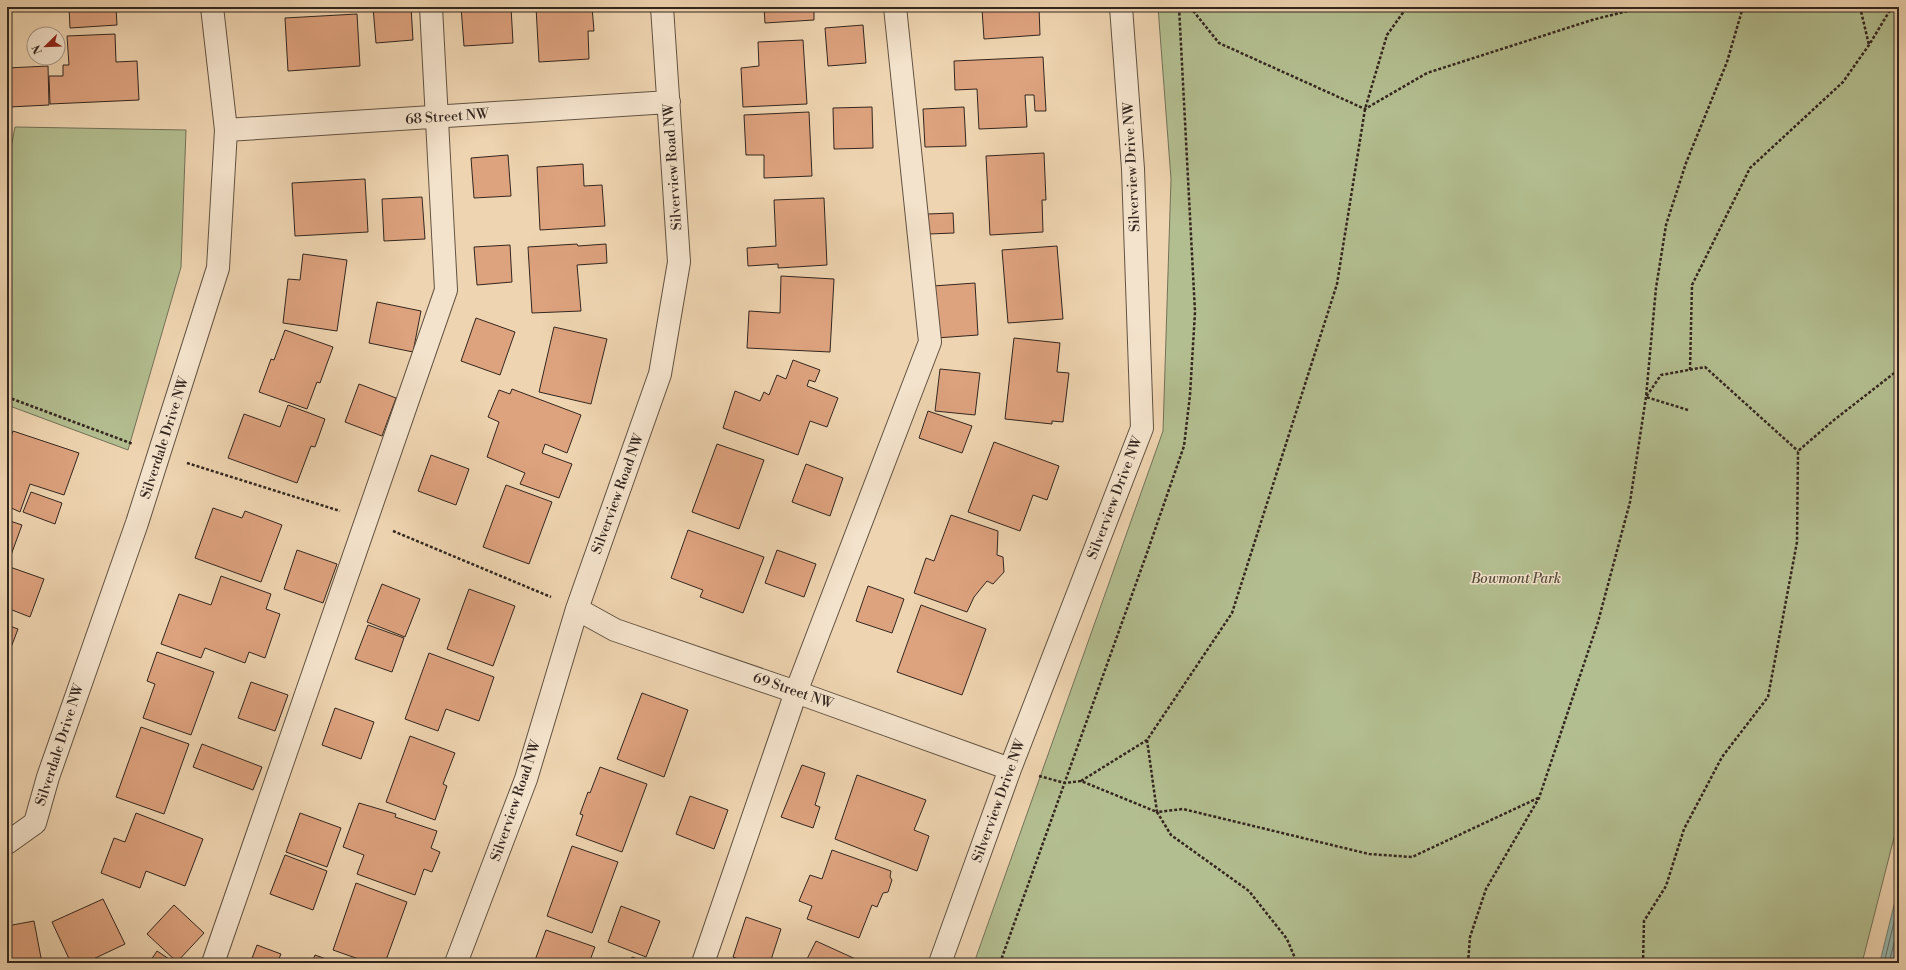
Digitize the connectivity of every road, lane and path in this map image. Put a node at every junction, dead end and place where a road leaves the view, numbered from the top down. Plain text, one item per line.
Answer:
1 (212, 7) edge
2 (431, 7) edge
3 (662, 7) edge
4 (895, 7) edge
5 (1121, 7) edge
6 (1190, 7) edge
7 (1407, 7) edge
8 (1643, 7) edge
9 (1743, 7) edge
10 (1860, 7) edge
11 (1892, 7) edge
12 (1870, 45) junction
13 (669, 102) junction
14 (1365, 109) junction
15 (437, 118) junction
16 (226, 130) junction
17 (1690, 370) junction
18 (1899, 372) edge
19 (7, 397) edge
20 (1646, 397) junction
21 (1688, 410) dead end
22 (1798, 452) junction
23 (160, 454) junction
24 (577, 609) junction
25 (796, 692) junction
26 (1147, 740) junction
27 (1010, 769) junction
28 (1081, 781) junction
29 (1065, 783) junction
30 (1539, 798) junction
31 (1157, 812) junction
32 (7, 843) edge
33 (213, 963) edge
34 (456, 963) edge
35 (703, 963) edge
36 (940, 963) edge
37 (1000, 963) edge
38 (1297, 963) edge
39 (1468, 963) edge
40 (1643, 963) edge

1 - 16 street, Silverdale Drive NW
2 - 15 street
3 - 13 street, Silverview Road NW
4 - 25 street
5 - 27 street, Silverview Drive NW
6 - 14 path
7 - 14 path
8 - 14 path
9 - 20 path
10 - 12 path
11 - 12 path
12 - 17 path
13 - 15 street, 68 Street NW
13 - 24 street, Silverview Road NW
14 - 26 path
15 - 16 street, 68 Street NW
15 - 33 street
16 - 23 street, Silverdale Drive NW
17 - 20 path
17 - 22 path
18 - 22 path
19 - 23 path
20 - 21 path
20 - 30 path
22 - 40 path
23 - 32 street, Silverdale Drive NW
24 - 25 street, 69 Street NW
24 - 34 street, Silverview Road NW
25 - 27 street, 69 Street NW
25 - 35 street
26 - 28 path
26 - 31 path
27 - 29 path
27 - 36 street, Silverview Drive NW
28 - 29 path
28 - 31 path
29 - 37 path
30 - 31 path
30 - 39 path
31 - 38 path

